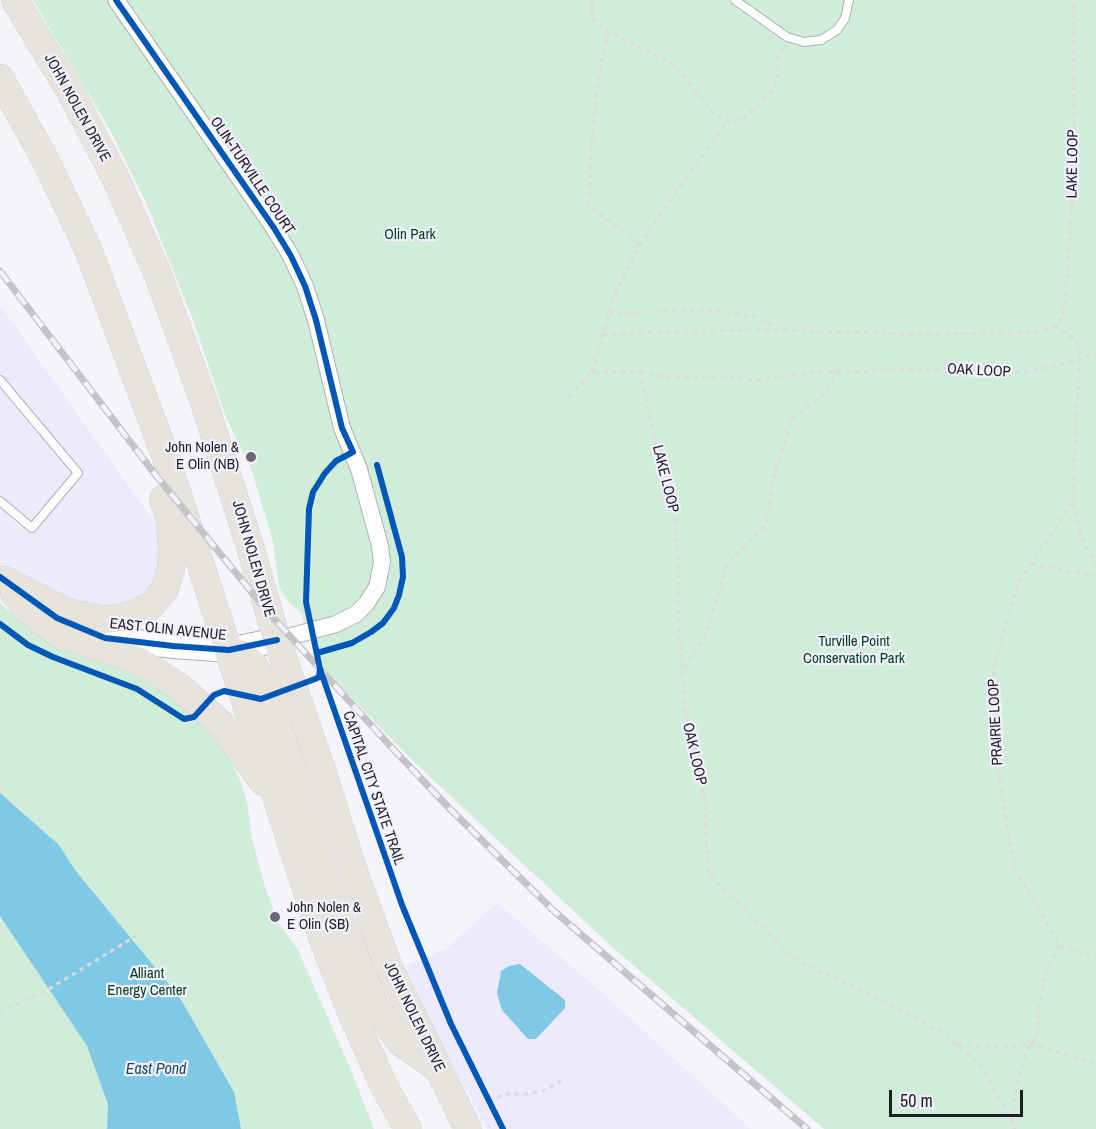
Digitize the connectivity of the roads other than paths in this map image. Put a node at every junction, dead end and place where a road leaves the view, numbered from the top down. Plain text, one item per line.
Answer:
1 (15, 0) edge
2 (116, 0) edge
3 (735, 0) edge
4 (849, 0) edge
5 (0, 78) edge
6 (118, 326) junction
7 (0, 380) edge
8 (0, 501) edge
9 (2, 578) edge
10 (277, 640) junction
11 (229, 650) junction
12 (278, 807) junction
13 (438, 1068) junction
14 (408, 1129) edge
15 (468, 1129) edge

1 - 10 main road, JOHN NOLEN DRIVE
2 - 10 street, OLIN-TURVILLE COURT
3 - 4 lane
5 - 6 main road
6 - 9 main road
6 - 11 main road
7 - 8 lane
9 - 11 street, EAST OLIN AVENUE
9 - 12 main road
10 - 11 street, EAST OLIN AVENUE
10 - 13 main road, JOHN NOLEN DRIVE
11 - 12 main road
11 - 13 main road
12 - 14 main road
13 - 15 main road, JOHN NOLEN DRIVE

